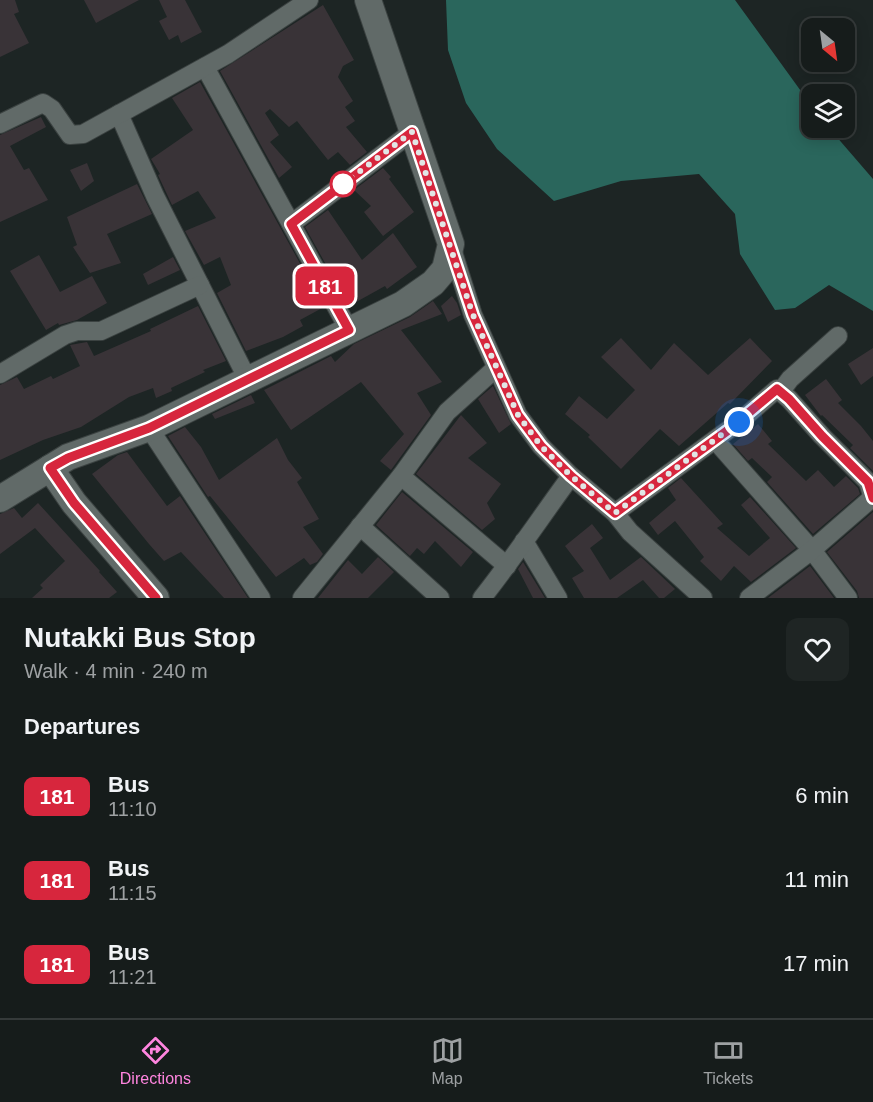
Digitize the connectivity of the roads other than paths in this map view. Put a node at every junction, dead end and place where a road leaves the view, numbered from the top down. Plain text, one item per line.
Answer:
1 (309, 0) edge
2 (368, 0) edge
3 (205, 67) junction
4 (119, 114) junction
5 (1, 121) edge
6 (412, 132) junction
7 (291, 224) junction
8 (451, 244) junction
9 (200, 285) junction
10 (349, 330) junction
11 (838, 336) dead end
12 (496, 368) junction
13 (0, 374) edge
14 (248, 380) junction
15 (781, 391) junction
16 (149, 428) junction
17 (716, 440) junction
18 (50, 468) junction
19 (401, 476) junction
20 (571, 476) junction
21 (873, 497) edge
22 (0, 498) edge
23 (615, 513) junction
24 (360, 526) junction
25 (524, 541) junction
26 (812, 550) junction
27 (507, 566) junction
28 (156, 598) edge
29 (261, 598) edge
30 (302, 598) edge
31 (440, 598) edge
32 (482, 598) edge
33 (558, 598) edge
34 (703, 598) edge
35 (748, 598) edge
36 (848, 598) edge

1 - 3 street
2 - 6 main road
3 - 4 street
3 - 7 street
4 - 5 street
4 - 9 street
6 - 7 street
6 - 8 main road
7 - 10 street
8 - 10 main road
8 - 12 street
9 - 13 street
9 - 14 street
10 - 14 main road
11 - 15 street
12 - 19 street
12 - 20 street
14 - 16 main road
15 - 17 street
15 - 21 street
16 - 18 main road
16 - 29 street
17 - 23 street
17 - 26 street
18 - 22 main road
18 - 28 main road
19 - 24 street
19 - 27 street
20 - 23 street
20 - 25 street
21 - 26 street
23 - 34 street
24 - 30 street
24 - 31 street
25 - 27 street
25 - 33 street
26 - 35 street
26 - 36 street
27 - 32 street

